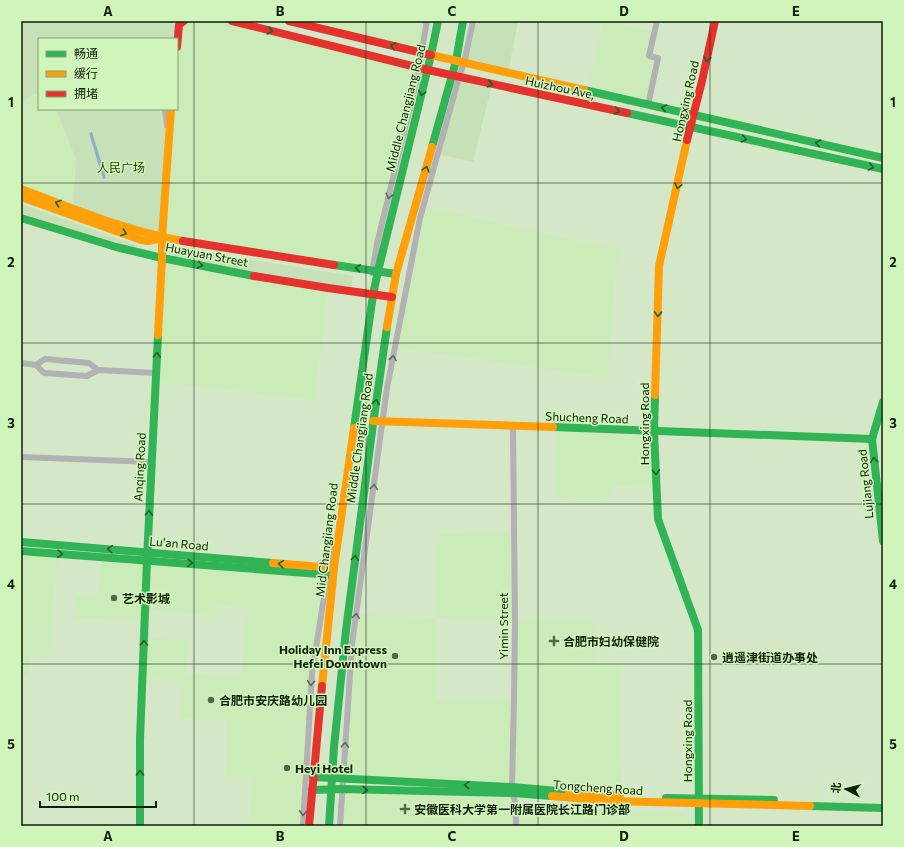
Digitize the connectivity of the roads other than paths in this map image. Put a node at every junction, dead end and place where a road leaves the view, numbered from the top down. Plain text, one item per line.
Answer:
1 (232, 21) edge
2 (289, 21) edge
3 (427, 21) edge
4 (438, 21) edge
5 (463, 21) edge
6 (473, 21) edge
7 (657, 21) edge
8 (715, 21) edge
9 (182, 23) edge
10 (178, 41) edge
11 (422, 53) junction
12 (431, 55) junction
13 (460, 62) junction
14 (424, 69) junction
15 (456, 76) junction
16 (648, 105) junction
17 (165, 110) edge
18 (171, 110) edge
19 (694, 115) junction
20 (691, 128) junction
21 (169, 135) junction
22 (883, 158) edge
23 (883, 170) edge
24 (21, 189) edge
25 (21, 197) edge
26 (21, 218) edge
27 (162, 238) junction
28 (162, 258) junction
29 (375, 271) junction
30 (396, 274) junction
31 (371, 294) junction
32 (392, 298) junction
33 (21, 363) edge
34 (36, 365) junction
35 (98, 370) junction
36 (156, 373) junction
37 (883, 402) edge
38 (373, 421) junction
39 (383, 421) junction
40 (513, 426) junction
41 (654, 431) junction
42 (872, 439) junction
43 (21, 457) edge
44 (152, 462) junction
45 (883, 541) edge
46 (21, 542) edge
47 (21, 551) edge
48 (147, 556) junction
49 (331, 571) junction
50 (312, 777) junction
51 (331, 778) junction
52 (343, 778) junction
53 (312, 790) junction
54 (330, 790) junction
55 (342, 790) junction
56 (513, 790) junction
57 (699, 801) junction
58 (883, 803) edge
59 (883, 808) edge
60 (140, 826) edge
61 (303, 826) edge
62 (309, 826) edge
63 (328, 826) edge
64 (340, 826) edge
65 (516, 826) edge
66 (699, 826) edge

1 -> 14 main road, Huizhou Ave,
11 -> 2 main road, Huizhou Ave,
3 - 11 street
4 - 12 main road, Middle Changjiang Road
5 - 13 main road
6 - 13 street
7 - 16 street
8 -> 19 main road, Hongxing Road
9 - 10 main road
11 - 12 main road, Huizhou Ave,
11 - 14 street
12 - 13 main road, Huizhou Ave,
12 - 14 main road, Middle Changjiang Road
13 - 15 main road, Middle Changjiang Road
13 - 16 main road, Huizhou Ave,
14 - 15 main road, Huizhou Ave,
14 -> 29 main road, Middle Changjiang Road
15 -> 20 main road, Huizhou Ave,
30 -> 15 main road, Middle Changjiang Road
39 -> 15 street
19 -> 16 main road, Huizhou Ave,
17 - 21 street
18 - 21 main road, Anqing Road
19 - 20 main road, Hongxing Road
22 -> 19 main road, Huizhou Ave,
20 -> 23 main road, Huizhou Ave,
20 -> 41 main road, Hongxing Road
21 - 27 main road, Anqing Road
27 -> 24 main road, Huayuan Street
25 -> 27 main road, Huayuan Street
26 - 28 main road, Huayuan Street
27 - 28 main road, Anqing Road
29 -> 27 main road, Huayuan Street
28 -> 31 main road, Huayuan Street
36 -> 28 main road, Anqing Road
29 - 30 main road, Huayuan Street
29 - 31 main road, Middle Changjiang Road
30 - 32 main road, Middle Changjiang Road
31 - 32 main road, Huayuan Street
31 - 49 main road, Mid Changjiang Road
38 -> 32 main road, Middle Changjiang Road
33 - 34 street
34 - 35 street
34 - 35 street
35 - 36 street
36 - 44 main road, Anqing Road
37 - 42 main road, Lujiang Road
38 - 39 main road, Shucheng Road
51 -> 38 main road, Middle Changjiang Road
39 - 40 main road, Shucheng Road
52 -> 39 street
40 - 41 main road, Shucheng Road
40 - 56 street, Yimin Street
41 - 42 main road, Shucheng Road
41 -> 57 main road, Hongxing Road
45 -> 42 main road, Lujiang Road
43 - 44 street
48 -> 44 main road, Anqing Road
48 -> 46 main road, Lu'an Road
47 -> 48 main road, Lu'an Road
48 - 49 main road, Lu'an Road
60 -> 48 main road, Anqing Road
49 - 50 main road, Mid Changjiang Road
49 -> 61 street
50 - 51 main road, Tongcheng Road
50 - 53 main road, Mid Changjiang Road
51 - 52 main road, Tongcheng Road
51 - 54 main road, Middle Changjiang Road
52 - 55 street
56 -> 52 main road, Tongcheng Road
53 - 54 main road, Tongcheng Road
53 - 62 main road
54 - 55 main road, Tongcheng Road
54 - 63 main road, Middle Changjiang Road
55 -> 56 main road, Tongcheng Road
55 - 64 street
56 - 57 main road, Tongcheng Road
56 - 65 street, Yimin Street
57 - 58 main road, Tongcheng Road
57 - 59 main road, Tongcheng Road
57 - 66 main road, Hongxing Road

